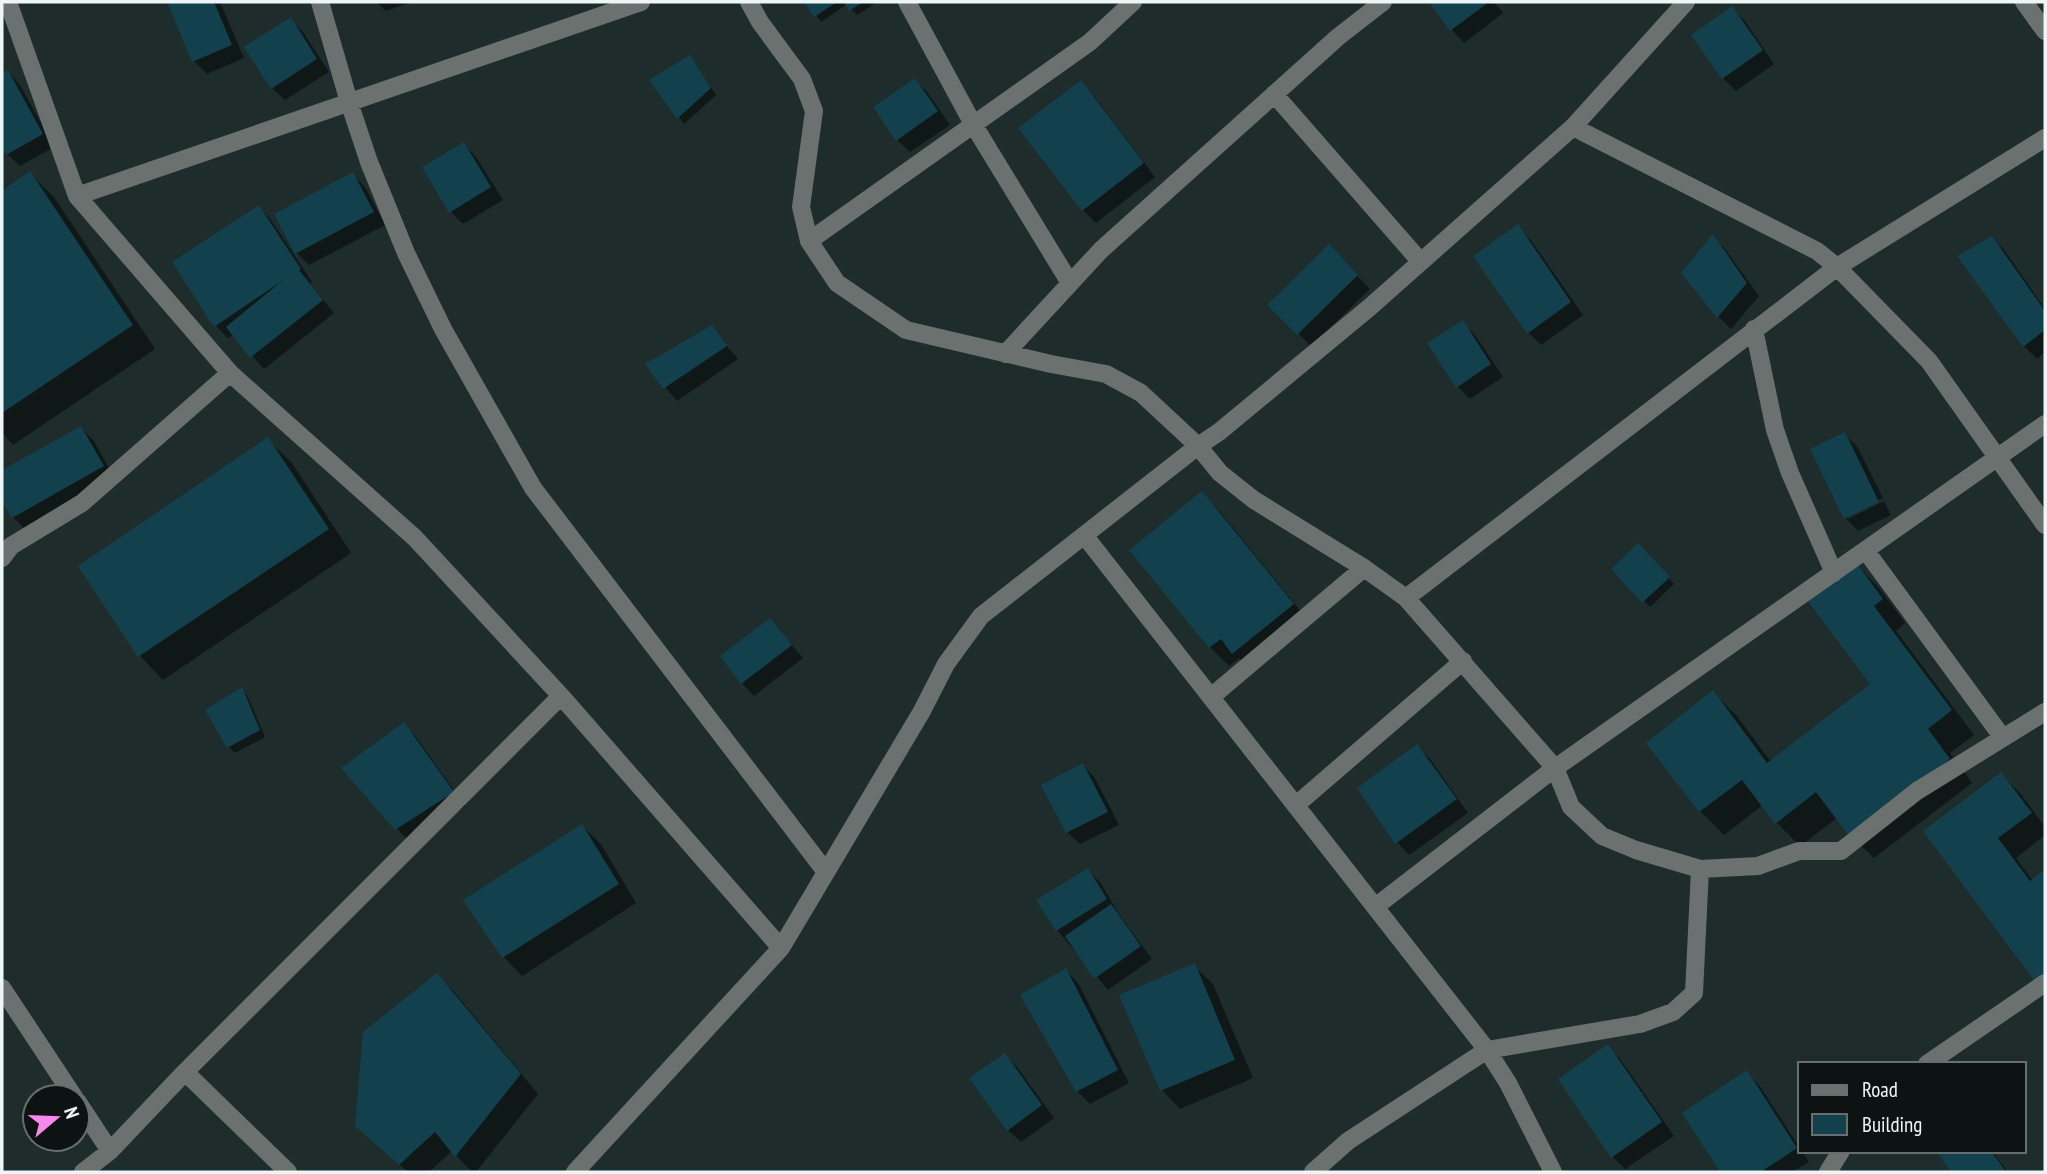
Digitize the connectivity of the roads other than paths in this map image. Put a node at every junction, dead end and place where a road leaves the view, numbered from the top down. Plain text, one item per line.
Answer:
1 (8, 2) edge
2 (320, 2) edge
3 (641, 2) edge
4 (749, 2) edge
5 (907, 2) edge
6 (1133, 2) edge
7 (1383, 2) edge
8 (1686, 2) edge
9 (2024, 2) edge
10 (2045, 32) edge
11 (1274, 94) junction
12 (349, 102) junction
13 (973, 124) junction
14 (1573, 127) junction
15 (2045, 138) edge
16 (77, 196) junction
17 (809, 241) junction
18 (1420, 261) junction
19 (1837, 267) junction
20 (1070, 283) junction
21 (1754, 329) junction
22 (1005, 354) junction
23 (230, 373) junction
24 (2045, 424) edge
25 (1198, 446) junction
26 (1996, 457) junction
27 (2045, 525) edge
28 (1084, 536) junction
29 (5, 546) edge
30 (1866, 551) junction
31 (1364, 568) junction
32 (1834, 573) junction
33 (1406, 598) junction
34 (1463, 661) junction
35 (561, 695) junction
36 (1211, 697) junction
37 (2045, 712) edge
38 (2003, 738) junction
39 (1555, 768) junction
40 (1296, 805) junction
41 (1700, 869) junction
42 (826, 872) junction
43 (1375, 907) junction
44 (781, 948) junction
45 (2045, 983) edge
46 (3, 991) edge
47 (1487, 1050) junction
48 (1930, 1062) edge
49 (185, 1072) junction
50 (65, 1083) edge
51 (91, 1122) edge
52 (110, 1152) junction
53 (1840, 1153) edge
54 (83, 1172) edge
55 (288, 1172) edge
56 (575, 1172) edge
57 (1313, 1172) edge
58 (1553, 1172) edge
59 (1828, 1172) edge

1 - 16 street
2 - 12 street
3 - 12 street
4 - 17 street
5 - 13 street
6 - 13 street
7 - 11 street
8 - 14 street
9 - 10 street
11 - 18 street
11 - 20 street
12 - 16 street
12 - 42 street
13 - 17 street
13 - 20 street
14 - 18 street
14 - 19 street
15 - 19 street
16 - 23 street
17 - 22 street
18 - 25 street
19 - 21 street
19 - 26 street
20 - 22 street
21 - 32 street
21 - 33 street
22 - 25 street
23 - 29 street
23 - 35 street
24 - 26 street
25 - 28 street
25 - 31 street
26 - 27 street
26 - 30 street
28 - 36 street
28 - 42 street
30 - 32 street
30 - 38 street
31 - 33 street
31 - 36 street
32 - 39 street
33 - 34 street
34 - 39 street
34 - 40 street
35 - 44 street
35 - 49 street
36 - 40 street
37 - 38 street
38 - 41 street
39 - 41 street
39 - 43 street
40 - 43 street
41 - 47 street
42 - 44 street
43 - 47 street
44 - 56 street
45 - 48 street
46 - 50 street
47 - 57 street
47 - 58 street
49 - 52 street
49 - 55 street
51 - 52 street
52 - 54 street
53 - 59 street

